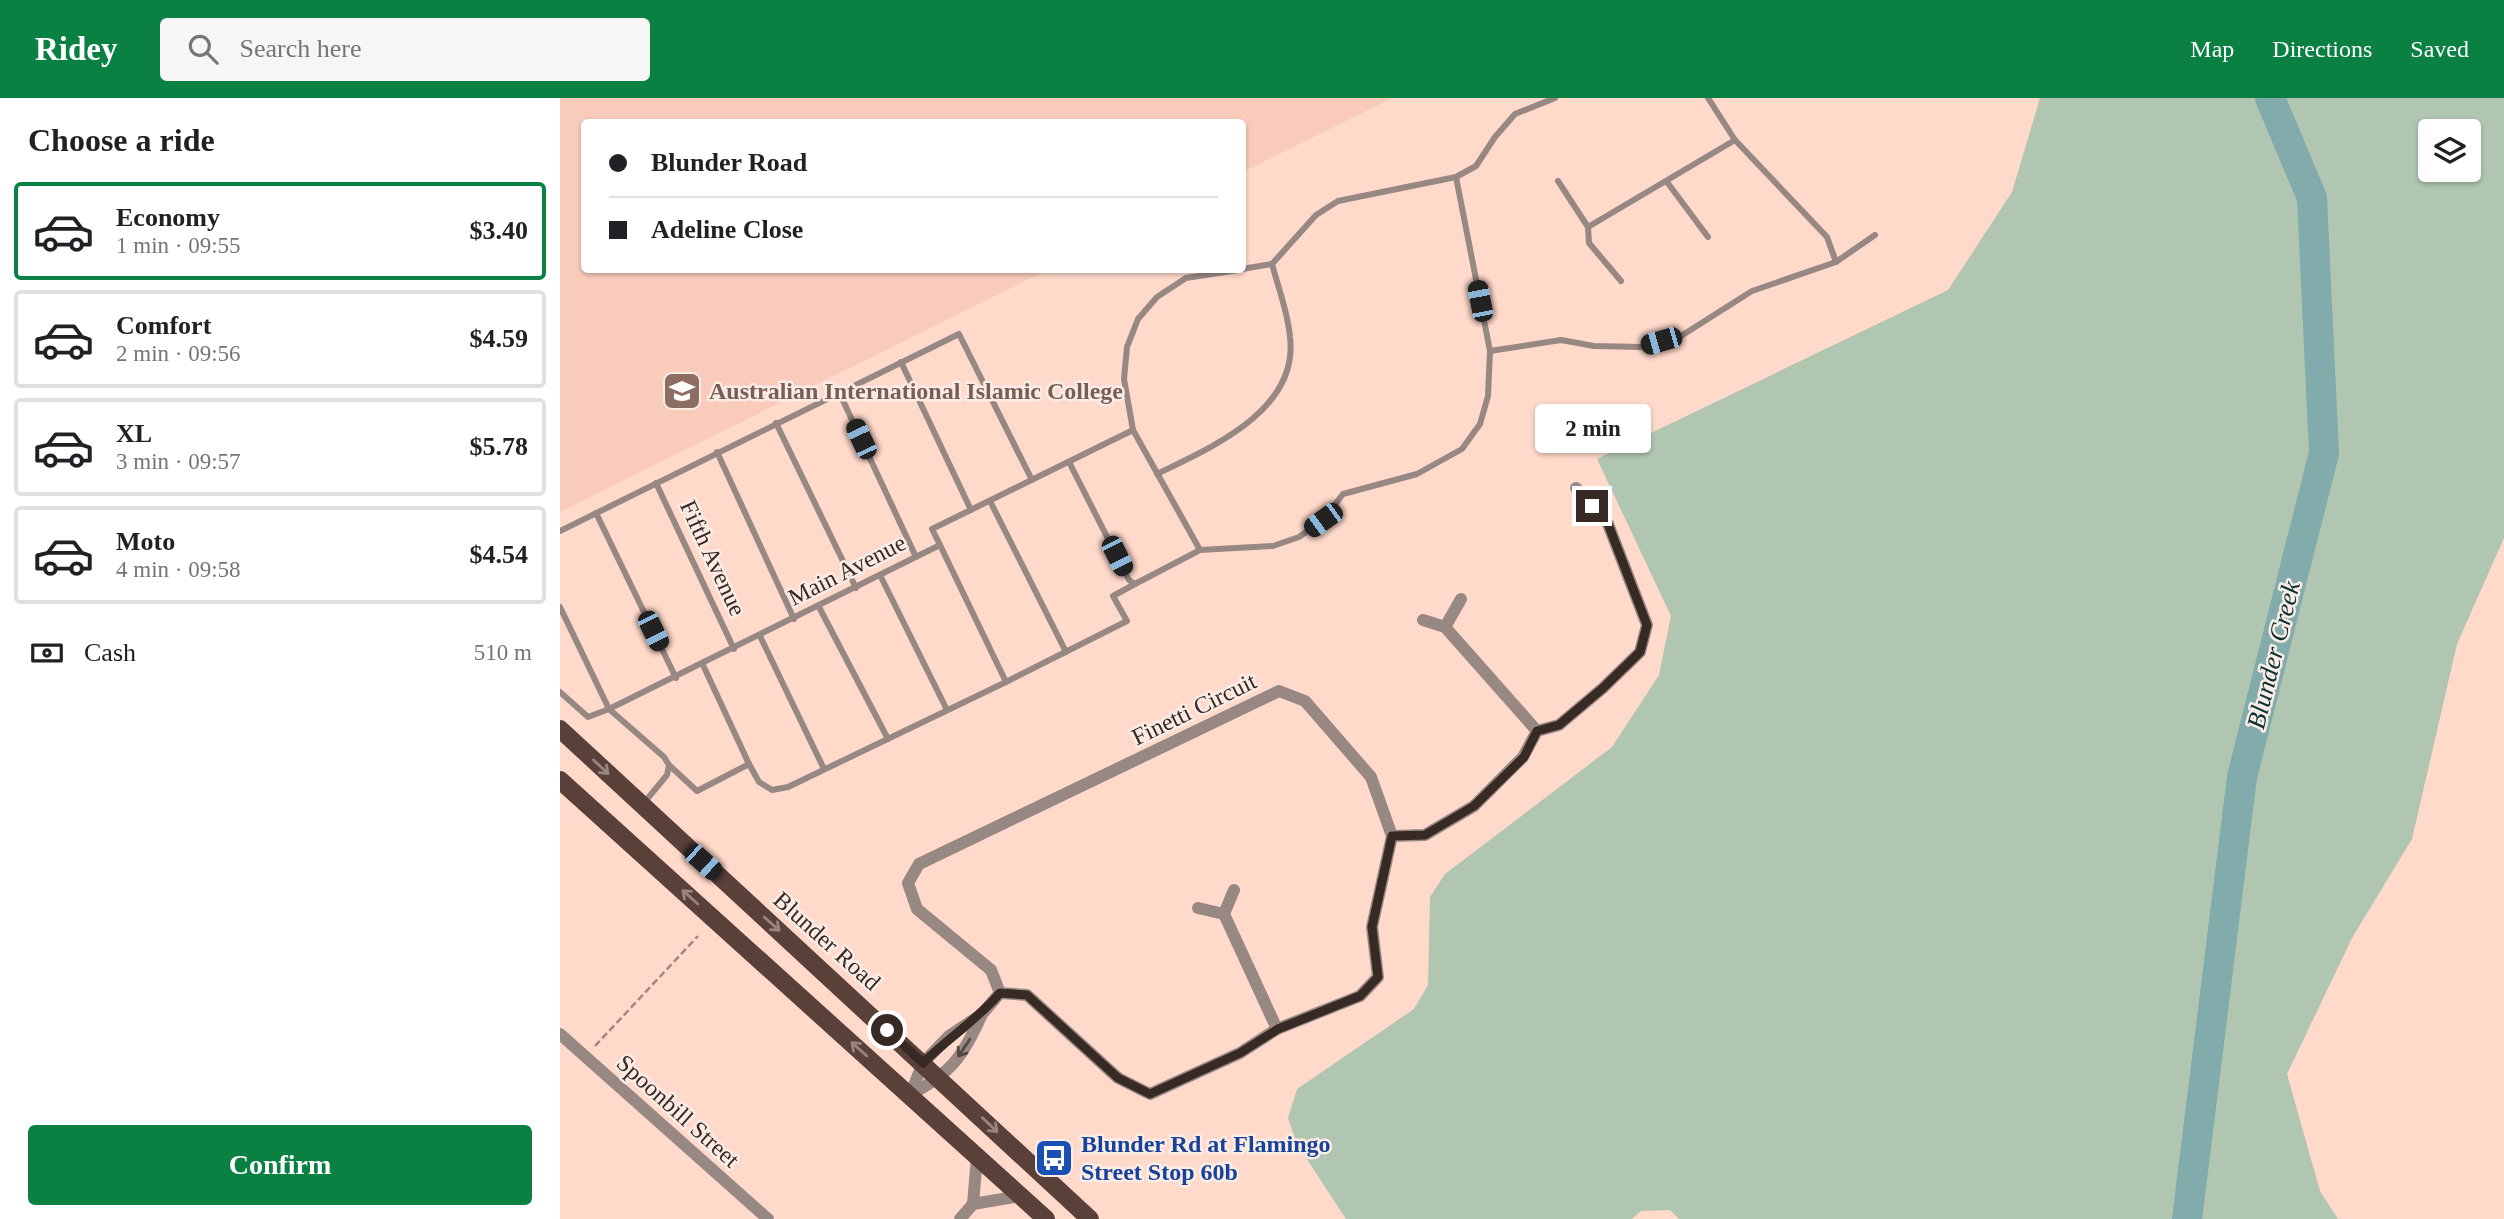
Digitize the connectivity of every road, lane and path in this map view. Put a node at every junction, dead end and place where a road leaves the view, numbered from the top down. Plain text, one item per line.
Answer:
1 (1555, 98) edge
2 (1708, 98) edge
3 (1735, 140) junction
4 (1456, 177) junction
5 (1558, 181) dead end
6 (1667, 182) junction
7 (1588, 228) junction
8 (1875, 235) dead end
9 (1708, 237) dead end
10 (1836, 262) junction
11 (1272, 264) junction
12 (1246, 268) edge
13 (1216, 273) edge
14 (1621, 281) dead end
15 (1490, 351) junction
16 (901, 362) junction
17 (839, 392) junction
18 (776, 423) junction
19 (1133, 430) junction
20 (716, 453) junction
21 (1069, 462) junction
22 (1157, 474) junction
23 (1032, 480) junction
24 (656, 483) junction
25 (1576, 488) dead end
26 (990, 501) junction
27 (971, 510) junction
28 (596, 513) junction
29 (560, 531) edge
30 (940, 545) junction
31 (1200, 550) junction
32 (916, 557) junction
33 (880, 575) junction
34 (1135, 584) junction
35 (856, 588) junction
36 (1461, 599) dead end
37 (560, 607) edge
38 (820, 607) junction
39 (794, 619) junction
40 (1423, 620) dead end
41 (1445, 627) junction
42 (760, 636) junction
43 (734, 649) junction
44 (1066, 652) junction
45 (703, 665) junction
46 (676, 678) junction
47 (1006, 682) junction
48 (560, 692) edge
49 (609, 709) junction
50 (947, 710) junction
51 (560, 729) edge
52 (1537, 731) junction
53 (888, 738) junction
54 (749, 764) junction
55 (669, 765) junction
56 (824, 769) junction
57 (560, 780) edge
58 (643, 805) junction
59 (1392, 836) junction
60 (1234, 890) dead end
61 (1198, 908) dead end
62 (1224, 914) junction
63 (698, 936) dead end
64 (1000, 993) junction
65 (982, 1014) junction
66 (1278, 1029) junction
67 (560, 1034) edge
68 (586, 1056) junction
69 (923, 1063) junction
70 (941, 1079) junction
71 (910, 1095) junction
72 (977, 1157) junction
73 (1020, 1196) junction
74 (973, 1204) junction
75 (768, 1219) edge
76 (960, 1219) edge
77 (1046, 1219) edge
78 (1090, 1219) edge

1 - 4 lane
2 - 3 lane
3 - 6 lane
3 - 10 lane
4 - 11 lane
4 - 15 lane
5 - 7 lane
6 - 7 lane
6 - 9 lane
7 - 14 lane
8 - 10 lane
10 - 15 lane
11 - 12 lane
11 - 22 lane
13 - 19 lane
15 - 31 lane
16 - 17 lane
16 - 23 lane
16 - 27 lane
17 - 18 lane
17 - 32 lane
18 - 20 lane
18 - 35 lane
19 - 21 lane, Main Avenue
19 - 22 lane
20 - 24 lane
20 - 39 lane
21 - 23 lane, Main Avenue
21 - 34 lane
22 - 31 lane
23 - 26 lane, Main Avenue
24 - 28 lane
24 - 43 lane, Fifth Avenue
25 - 52 street
26 - 27 lane, Main Avenue
26 - 44 lane
27 - 30 lane, Main Avenue
28 - 29 lane
28 - 46 lane
30 - 32 lane, Main Avenue
30 - 47 lane
31 - 34 lane
32 - 33 lane, Main Avenue
33 - 35 lane, Main Avenue
33 - 50 lane
34 - 44 lane
35 - 38 lane, Main Avenue
36 - 41 street
37 - 49 lane
38 - 39 lane, Main Avenue
38 - 53 lane
39 - 42 lane, Main Avenue
40 - 41 street
41 - 52 street
42 - 43 lane, Main Avenue
42 - 56 lane
43 - 45 lane, Main Avenue
44 - 47 lane
45 - 46 lane, Main Avenue
45 - 54 lane
46 - 49 lane, Main Avenue
47 - 50 lane
48 - 49 lane, Main Avenue
49 - 55 lane
50 - 53 lane
51 -> 58 main road, Blunder Road
52 - 59 street
53 - 56 lane
54 - 55 lane
54 - 56 lane
55 - 58 lane
71 -> 57 main road
58 -> 69 main road, Blunder Road
59 - 64 street, Finetti Circuit
59 - 66 street
60 - 62 street
61 - 62 street
62 - 66 street
63 - 68 path
64 - 65 street
64 - 66 street
65 - 69 street
65 -> 70 street
67 - 68 street, Spoonbill Street
68 - 75 street, Spoonbill Street
69 - 70 main road, Blunder Road
69 - 71 street
70 - 71 street
70 -> 78 main road, Blunder Road
71 - 72 main road
72 - 73 main road
72 - 74 street
73 - 74 street
73 - 77 main road
74 - 76 street

